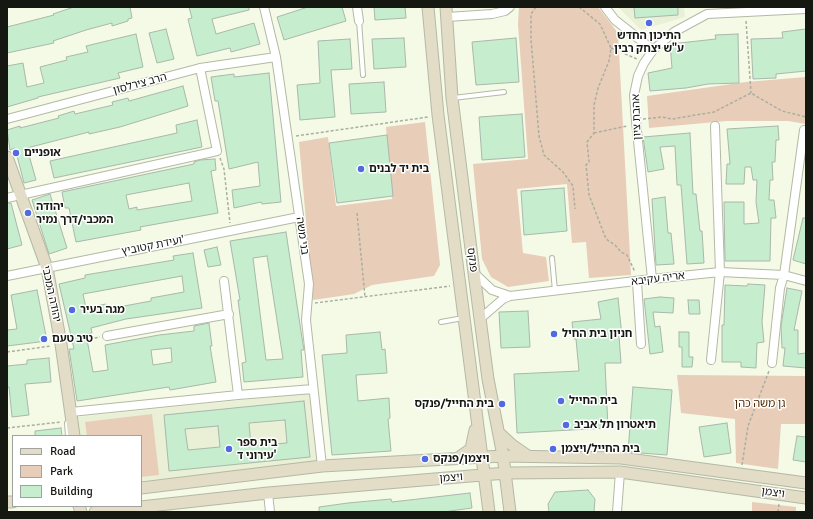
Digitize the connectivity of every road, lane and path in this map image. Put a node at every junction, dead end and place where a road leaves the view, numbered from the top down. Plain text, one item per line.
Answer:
1 (264, 7) edge
2 (357, 7) edge
3 (428, 7) edge
4 (510, 7) edge
5 (536, 7) edge
6 (579, 7) edge
7 (605, 7) edge
8 (806, 9) edge
9 (745, 10) edge
10 (446, 12) edge
11 (359, 21) joint
12 (611, 48) junction
13 (653, 50) junction
14 (276, 57) junction
15 (644, 62) junction
16 (200, 68) junction
17 (363, 75) dead end
18 (504, 92) dead end
19 (751, 93) junction
20 (452, 98) junction
21 (438, 115) junction
22 (806, 117) edge
23 (7, 120) edge
24 (636, 120) junction
25 (715, 126) dead end
26 (625, 127) dead end
27 (804, 130) dead end
28 (594, 133) junction
29 (287, 138) junction
30 (217, 151) junction
31 (7, 157) edge
32 (7, 168) edge
33 (20, 195) junction
34 (7, 198) edge
35 (575, 209) dead end
36 (357, 213) dead end
37 (299, 217) junction
38 (231, 231) junction
39 (552, 258) dead end
40 (633, 265) dead end
41 (44, 268) junction
42 (720, 272) junction
43 (474, 273) junction
44 (784, 275) junction
45 (7, 276) edge
46 (652, 280) junction
47 (806, 281) edge
48 (224, 282) dead end
49 (637, 282) junction
50 (459, 285) junction
51 (556, 292) junction
52 (510, 296) junction
53 (365, 297) junction
54 (307, 304) junction
55 (229, 314) junction
56 (464, 318) junction
57 (481, 318) junction
58 (440, 322) dead end
59 (107, 336) dead end
60 (641, 344) dead end
61 (711, 360) dead end
62 (772, 363) joint
63 (314, 389) junction
64 (238, 394) junction
65 (69, 417) junction
66 (476, 418) junction
67 (7, 428) edge
68 (499, 433) junction
69 (68, 435) edge
70 (74, 435) edge
71 (503, 456) junction
72 (529, 456) junction
73 (482, 457) junction
74 (458, 459) junction
75 (322, 466) junction
76 (620, 472) junction
77 (506, 473) junction
78 (741, 474) junction
79 (484, 476) junction
80 (806, 483) edge
81 (142, 488) edge
82 (268, 493) junction
83 (806, 498) edge
84 (141, 507) edge
85 (142, 507) edge
86 (95, 512) edge
87 (270, 512) edge
88 (489, 512) edge
89 (510, 512) edge
90 (617, 512) edge

1 - 14 street, בני משה
2 - 11 street
3 - 21 street, פנקס
4 - 10 street
5 - 35 path
6 - 12 path
7 - 13 street
8 - 9 street, אהבת ציון
9 - 13 street, אהבת ציון
9 - 19 path
10 - 20 street, פנקס
11 - 17 lane
12 - 15 path
12 - 28 path
13 - 15 street, אהבת ציון
14 - 16 street, הרב צירלסון
14 - 29 street, בני משה
15 - 24 street, אהבת ציון
16 - 23 street, הרב צירלסון
16 - 30 street
18 - 20 lane
19 - 22 path
19 - 24 path
20 - 43 street, פנקס
21 - 29 path
21 - 50 street, פנקס
24 - 46 street, אהבת ציון
25 - 42 street
26 - 28 path
27 - 44 street
28 - 40 path
29 - 37 street, בני משה
30 - 33 street
30 - 38 path
31 - 33 street, יהודה המכבי
32 - 33 lane, יהודה המכבי
33 - 34 street
33 - 41 street, יהודה המכבי
36 - 53 path
37 - 38 street, ועידת קטוביץ'
37 - 54 street, בני משה
38 - 41 street, ועידת קטוביץ'
39 - 51 lane
41 - 45 street, ועידת קטוביץ'
41 - 65 street, יהודה המכבי
42 - 44 street, אריה עקיבא
42 - 46 street, אריה עקיבא
42 - 61 street
43 - 52 street, אריה עקיבא
43 - 57 street, פנקס
44 - 47 street, אריה עקיבא
44 - 62 street
46 - 49 street, אריה עקיבא
48 - 55 street
49 - 51 street, אריה עקיבא
49 - 60 street
50 - 53 path
50 - 56 street, פנקס
51 - 52 street, אריה עקיבא
52 - 57 street
53 - 54 path
54 - 63 street, בני משה
55 - 59 street
55 - 64 street
56 - 58 lane
56 - 66 street, פנקס
57 - 68 street, פנקס
62 - 78 path
63 - 64 street
63 - 75 street, בני משה
64 - 65 street
65 - 67 path
65 - 69 lane, יהודה המכבי
65 - 70 street, יהודה המכבי
66 - 73 street, פנקס
66 - 74 street
68 - 71 street, פנקס
68 - 72 street
71 - 72 street, ויצמן
71 - 73 street, ויצמן
71 - 77 street, פנקס
72 - 78 street, ויצמן
73 - 74 street, ויצמן
73 - 79 street, פנקס
74 - 75 street, ויצמן
75 - 81 street, ויצמן
76 - 77 street, ויצמן
76 - 83 street, ויצמן
76 - 90 street
77 - 79 street, ויצמן
77 - 89 street, פנקס
78 - 80 street, ויצמן
79 - 82 street, ויצמן
79 - 88 street, פנקס
82 - 85 street, ויצמן
82 - 87 street
84 - 86 street, ויצמן

